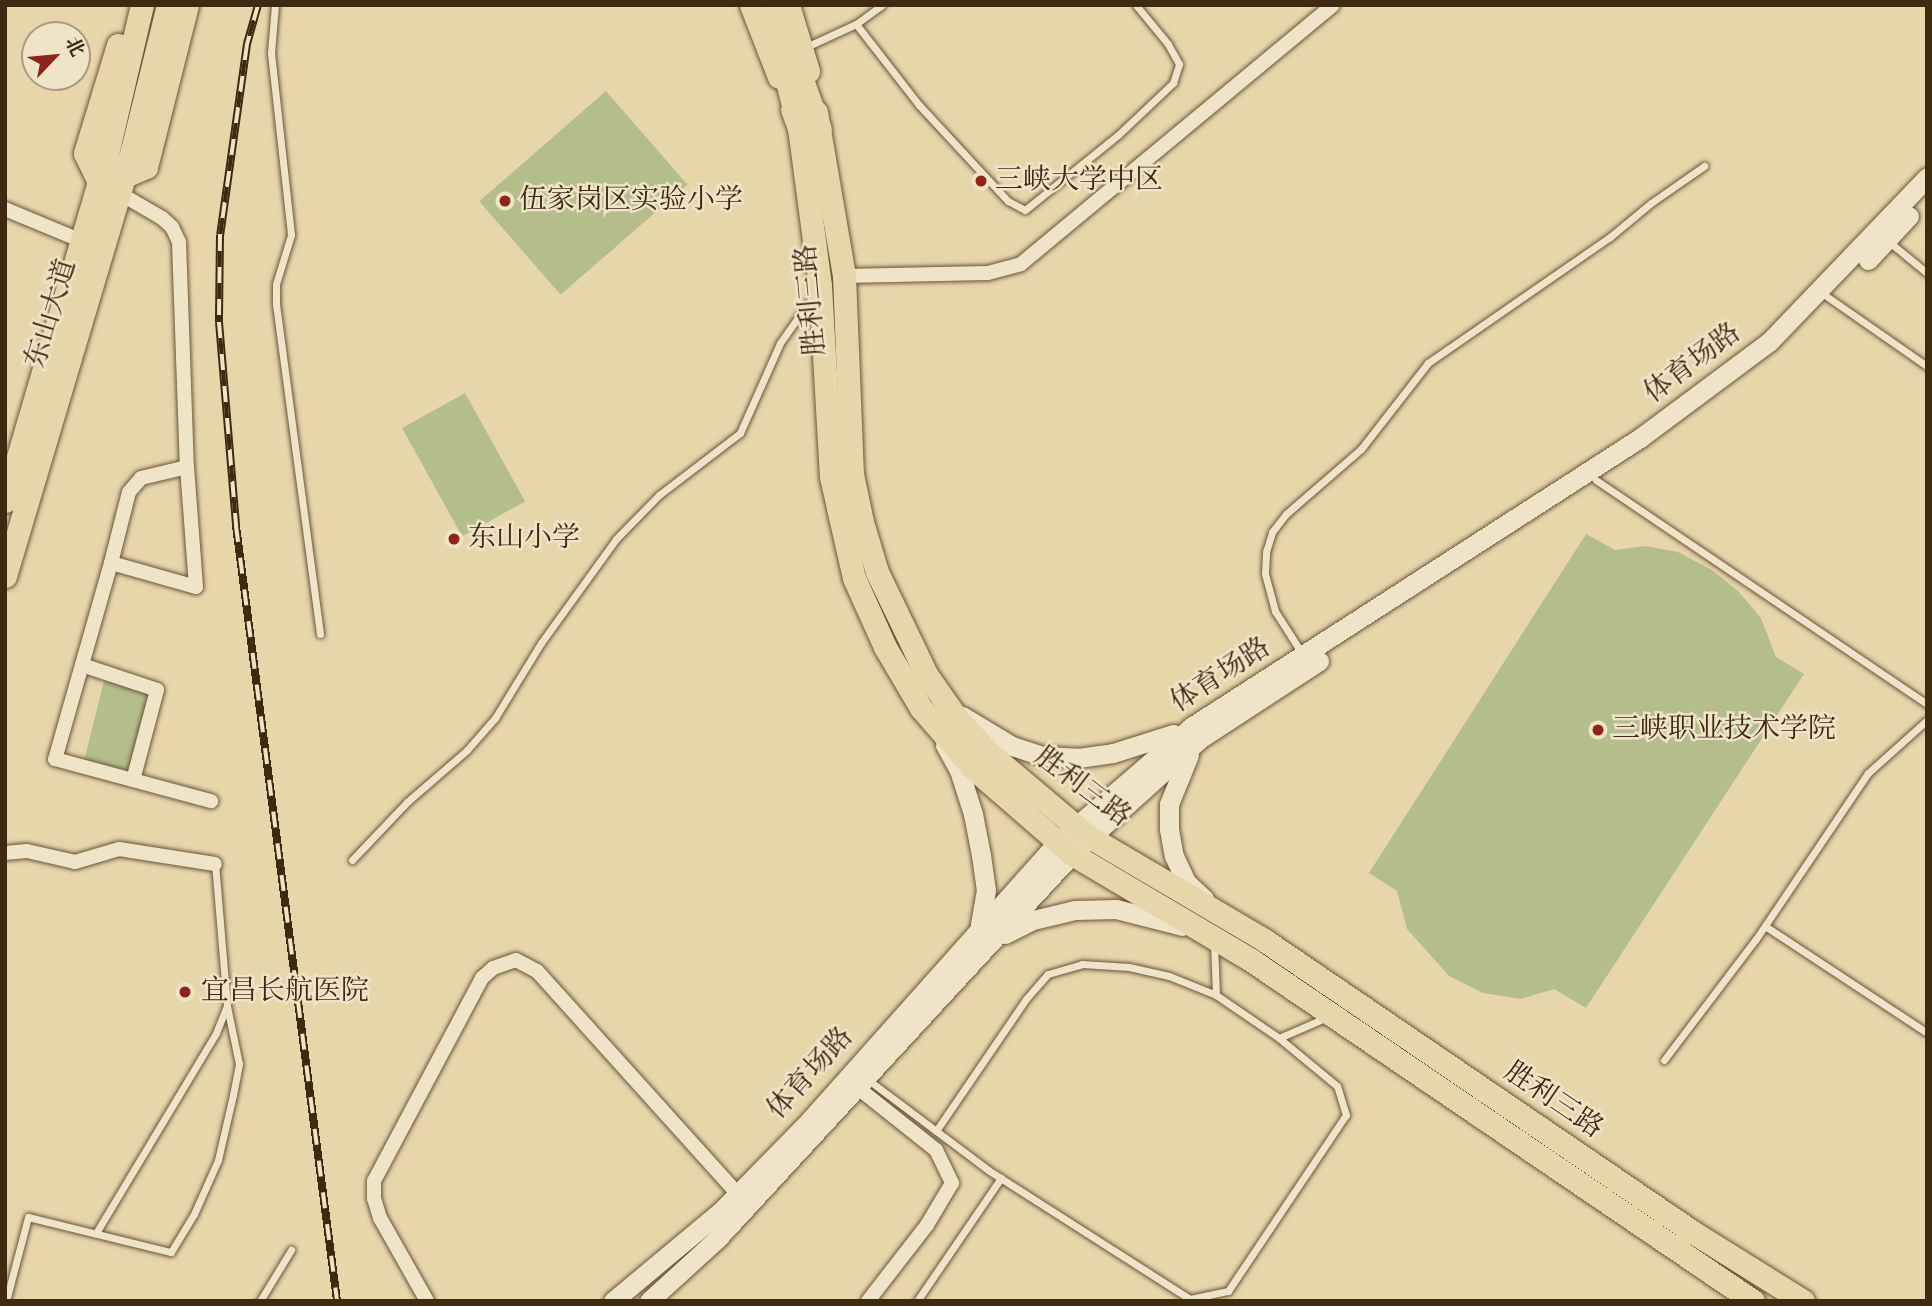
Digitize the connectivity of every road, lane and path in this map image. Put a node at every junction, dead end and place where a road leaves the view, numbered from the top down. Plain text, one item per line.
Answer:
1 (129, 5) edge
2 (142, 5) edge
3 (168, 5) edge
4 (187, 5) edge
5 (275, 5) edge
6 (751, 5) edge
7 (761, 5) edge
8 (775, 5) edge
9 (788, 5) edge
10 (882, 5) edge
11 (1136, 5) edge
12 (1333, 5) edge
13 (856, 24) junction
14 (789, 42) junction
15 (810, 129) junction
16 (1704, 166) dead end
17 (1927, 177) edge
18 (99, 182) junction
19 (122, 185) junction
20 (1927, 195) edge
21 (5, 209) edge
22 (1883, 235) junction
23 (82, 241) junction
24 (1927, 273) edge
25 (844, 276) junction
26 (820, 286) junction
27 (1823, 295) junction
28 (1927, 366) edge
29 (187, 467) junction
30 (1597, 480) junction
31 (5, 501) edge
32 (111, 563) junction
33 (5, 576) edge
34 (320, 634) dead end
35 (1303, 656) junction
36 (82, 665) junction
37 (1927, 704) edge
38 (941, 715) junction
39 (1927, 720) edge
40 (1196, 732) junction
41 (133, 780) junction
42 (211, 801) dead end
43 (1083, 832) junction
44 (1065, 848) junction
45 (5, 853) edge
46 (352, 860) dead end
47 (215, 864) joint
48 (1217, 912) junction
49 (1765, 926) junction
50 (987, 933) junction
51 (1209, 935) junction
52 (1216, 995) junction
53 (228, 1006) junction
54 (1331, 1015) junction
55 (1927, 1033) edge
56 (1279, 1038) junction
57 (1664, 1060) dead end
58 (862, 1084) junction
59 (936, 1131) junction
60 (1001, 1178) junction
61 (737, 1194) junction
62 (96, 1233) junction
63 (291, 1250) dead end
64 (1228, 1290) junction
65 (6, 1301) edge
66 (260, 1301) edge
67 (427, 1301) edge
68 (613, 1301) edge
69 (649, 1301) edge
70 (868, 1301) edge
71 (917, 1301) edge
72 (1230, 1301) edge
73 (1753, 1301) edge
74 (1803, 1301) edge

1 - 18 main road
2 - 18 main road, 东山大道
3 - 19 main road, 东山大道
4 - 19 main road
5 - 34 lane
6 - 15 main road, 胜利三路
7 - 14 main road
8 - 14 main road
9 - 14 main road
10 - 13 lane
11 - 13 lane
12 - 25 street
13 - 14 lane
14 - 15 main road
15 - 25 main road, 胜利三路
15 - 26 main road, 胜利三路
16 - 35 lane
17 - 22 main road, 体育场路
18 - 23 main road, 东山大道
19 - 29 street
19 - 33 main road, 东山大道
20 - 22 main road, 体育场路
21 - 23 street
22 - 24 lane
22 - 27 main road, 体育场路
23 - 31 main road, 东山大道
25 - 38 main road, 胜利三路
26 - 38 main road, 胜利三路
26 - 46 lane
27 - 28 lane
27 - 30 main road, 体育场路
27 - 35 main road, 体育场路
29 - 32 street
29 - 32 street
30 - 37 lane
30 - 40 main road, 体育场路
32 - 36 street
35 - 40 main road, 体育场路
36 - 41 street
36 - 41 street
38 - 40 main road
38 - 43 main road, 胜利三路
38 - 44 main road, 胜利三路
38 - 50 main road
39 - 49 lane
40 - 43 main road, 体育场路
40 - 48 main road
41 - 42 street
43 - 44 main road, 体育场路
43 - 48 main road, 胜利三路
44 - 50 main road, 体育场路
44 - 51 main road, 胜利三路
45 - 47 street
47 - 53 lane
48 - 74 main road, 胜利三路
49 - 55 lane
49 - 57 lane
50 - 51 main road
50 - 58 main road, 体育场路
50 - 61 main road, 体育场路
51 - 52 lane
51 - 54 main road, 胜利三路
52 - 56 lane
52 - 59 lane
53 - 62 lane
53 - 62 lane
54 - 56 lane
54 - 73 main road, 胜利三路
56 - 64 lane
58 - 59 lane
58 - 69 main road, 体育场路
58 - 70 street
59 - 60 lane
60 - 64 lane
60 - 71 lane
61 - 67 street
61 - 68 main road, 体育场路
62 - 65 lane
63 - 66 lane
64 - 72 lane

